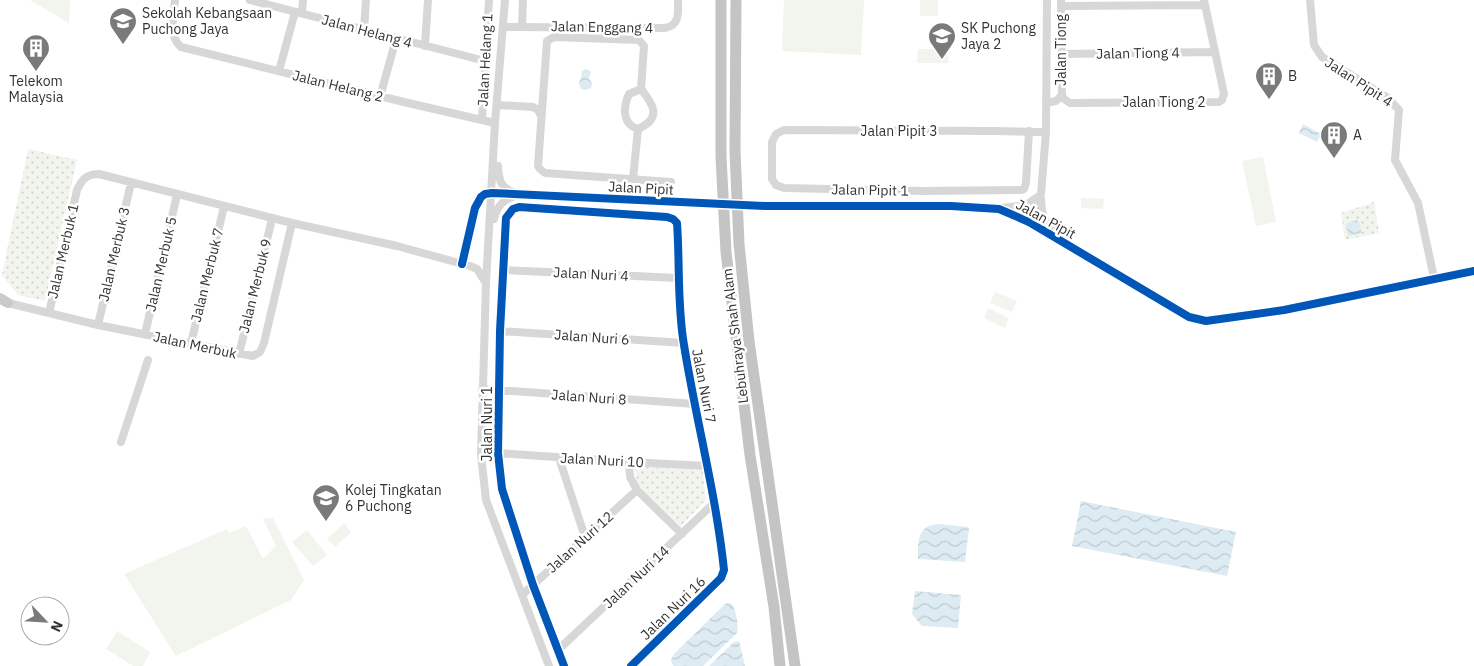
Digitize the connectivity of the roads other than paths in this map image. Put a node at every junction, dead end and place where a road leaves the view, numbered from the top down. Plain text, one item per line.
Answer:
1 (175, 0) edge
2 (250, 0) edge
3 (302, 0) edge
4 (366, 0) edge
5 (428, 0) edge
6 (489, 0) edge
7 (505, 0) edge
8 (523, 0) edge
9 (678, 0) edge
10 (721, 0) edge
11 (736, 0) edge
12 (1046, 0) edge
13 (1310, 0) edge
14 (1061, 3) edge
15 (1205, 3) edge
16 (298, 12) junction
17 (522, 26) junction
18 (503, 27) junction
19 (364, 30) junction
20 (396, 39) junction
21 (425, 46) junction
22 (1214, 52) junction
23 (1061, 54) junction
24 (485, 61) junction
25 (279, 71) junction
26 (641, 89) junction
27 (380, 97) junction
28 (542, 97) junction
29 (1063, 97) junction
30 (1046, 103) junction
31 (497, 105) junction
32 (533, 107) junction
33 (541, 116) junction
34 (482, 120) junction
35 (495, 123) junction
36 (638, 129) junction
37 (1029, 131) junction
38 (495, 132) junction
39 (1046, 132) junction
40 (772, 157) joint
41 (633, 179) junction
42 (671, 182) dead end
43 (131, 183) junction
44 (492, 193) junction
45 (177, 194) junction
46 (1041, 194) junction
47 (519, 195) junction
48 (224, 207) junction
49 (519, 207) joint
50 (1000, 209) junction
51 (272, 218) junction
52 (1029, 222) junction
53 (292, 223) junction
54 (490, 233) junction
55 (1068, 245) junction
56 (462, 264) junction
57 (504, 270) junction
58 (1474, 271) edge
59 (678, 278) junction
60 (1434, 278) junction
61 (486, 283) junction
62 (2, 301) edge
63 (49, 313) junction
64 (98, 325) junction
65 (500, 331) junction
66 (145, 334) junction
67 (191, 343) junction
68 (684, 343) junction
69 (239, 354) junction
70 (148, 360) dead end
71 (482, 389) junction
72 (499, 390) junction
73 (695, 404) junction
74 (121, 442) dead end
75 (498, 453) junction
76 (559, 458) junction
77 (629, 462) junction
78 (707, 466) junction
79 (637, 490) junction
80 (713, 504) junction
81 (682, 534) junction
82 (585, 537) junction
83 (723, 564) joint
84 (533, 584) junction
85 (522, 595) junction
86 (558, 650) junction
87 (549, 666) edge
88 (564, 666) edge
89 (631, 666) edge
90 (780, 666) edge
91 (795, 666) edge

1 - 25 street, Jalan Helang 2
2 - 16 street, Jalan Helang 4
3 - 16 street
4 - 19 street
5 - 21 street
6 - 24 street, Jalan Helang 1
7 - 18 street
8 - 17 street
9 - 17 street, Jalan Enggang 4
10 - 90 highway, Lebuhraya Shah Alam
11 - 91 highway, Lebuhraya Shah Alam
12 - 30 street, Jalan Pipit
13 - 60 street, Jalan Pipit 4
14 - 15 street
14 - 23 street, Jalan Tiong
15 - 22 street, Jalan Tiong 2
16 - 19 street, Jalan Helang 4
16 - 25 street
17 - 18 street, Jalan Enggang 4
18 - 31 street
19 - 20 street, Jalan Helang 4
20 - 21 street, Jalan Helang 4
20 - 27 street
21 - 24 street, Jalan Helang 4
22 - 23 street, Jalan Tiong 4
22 - 29 street, Jalan Tiong 2
23 - 29 street, Jalan Tiong
24 - 34 street, Jalan Helang 1
25 - 27 street, Jalan Helang 2
26 - 28 street
26 - 36 street
26 - 36 street
27 - 34 street, Jalan Helang 2
28 - 32 street
28 - 33 street
29 - 30 street
30 - 39 street, Jalan Pipit
31 - 32 street
31 - 35 street
32 - 33 street
33 - 41 street
34 - 35 street, Jalan Helang 2
35 - 38 street
36 - 41 street
37 - 39 street, Jalan Pipit 3
37 - 40 street, Jalan Pipit 3
37 - 40 street, Jalan Pipit 1
38 - 44 street
38 - 47 street
39 - 46 street, Jalan Pipit
41 - 42 street
43 - 45 street
43 - 63 street, Jalan Merbuk 1
43 - 64 street, Jalan Merbuk 3
44 - 47 street, Jalan Pipit
44 - 54 street
44 - 56 street
45 - 48 street
45 - 66 street, Jalan Merbuk 5
46 - 50 street
46 - 52 street, Jalan Pipit
46 - 55 street
47 - 50 street, Jalan Pipit, bridge
47 - 54 street
48 - 51 street
48 - 67 street, Jalan Merbuk 7
49 - 57 street, Jalan Nuri 1
49 - 59 street, Jalan Nuri 7
50 - 52 street, Jalan Pipit
51 - 53 street
51 - 69 street, Jalan Merbuk 9
52 - 55 street, Jalan Pipit
53 - 56 street
53 - 69 street, Jalan Merbuk
54 - 61 street
55 - 60 street, Jalan Pipit
56 - 61 street
57 - 59 street, Jalan Nuri 4
57 - 65 street, Jalan Nuri 1
58 - 60 street, Jalan Pipit
59 - 68 street, Jalan Nuri 7
61 - 71 street
62 - 63 street, Jalan Merbuk
63 - 64 street, Jalan Merbuk
64 - 66 street, Jalan Merbuk
65 - 68 street, Jalan Nuri 6
65 - 72 street, Jalan Nuri 1
66 - 67 street, Jalan Merbuk
67 - 69 street, Jalan Merbuk
68 - 73 street, Jalan Nuri 7
70 - 74 street
71 - 72 street, Jalan Nuri 8
71 - 85 street
72 - 73 street, Jalan Nuri 8
72 - 75 street, Jalan Nuri 1
73 - 78 street, Jalan Nuri 7
75 - 76 street, Jalan Nuri 10
75 - 84 street, Jalan Nuri 1
76 - 77 street, Jalan Nuri 10
76 - 82 street
77 - 78 street, Jalan Nuri 10
77 - 79 street
78 - 80 street, Jalan Nuri 7
79 - 81 street
79 - 82 street, Jalan Nuri 12
80 - 81 street, Jalan Nuri 14
80 - 83 street, Jalan Nuri 7
81 - 86 street, Jalan Nuri 14
82 - 84 street, Jalan Nuri 12
83 - 89 street, Jalan Nuri 16
84 - 85 street, Jalan Nuri 12
84 - 86 street, Jalan Nuri 1
85 - 87 street
86 - 88 street, Jalan Nuri 1

